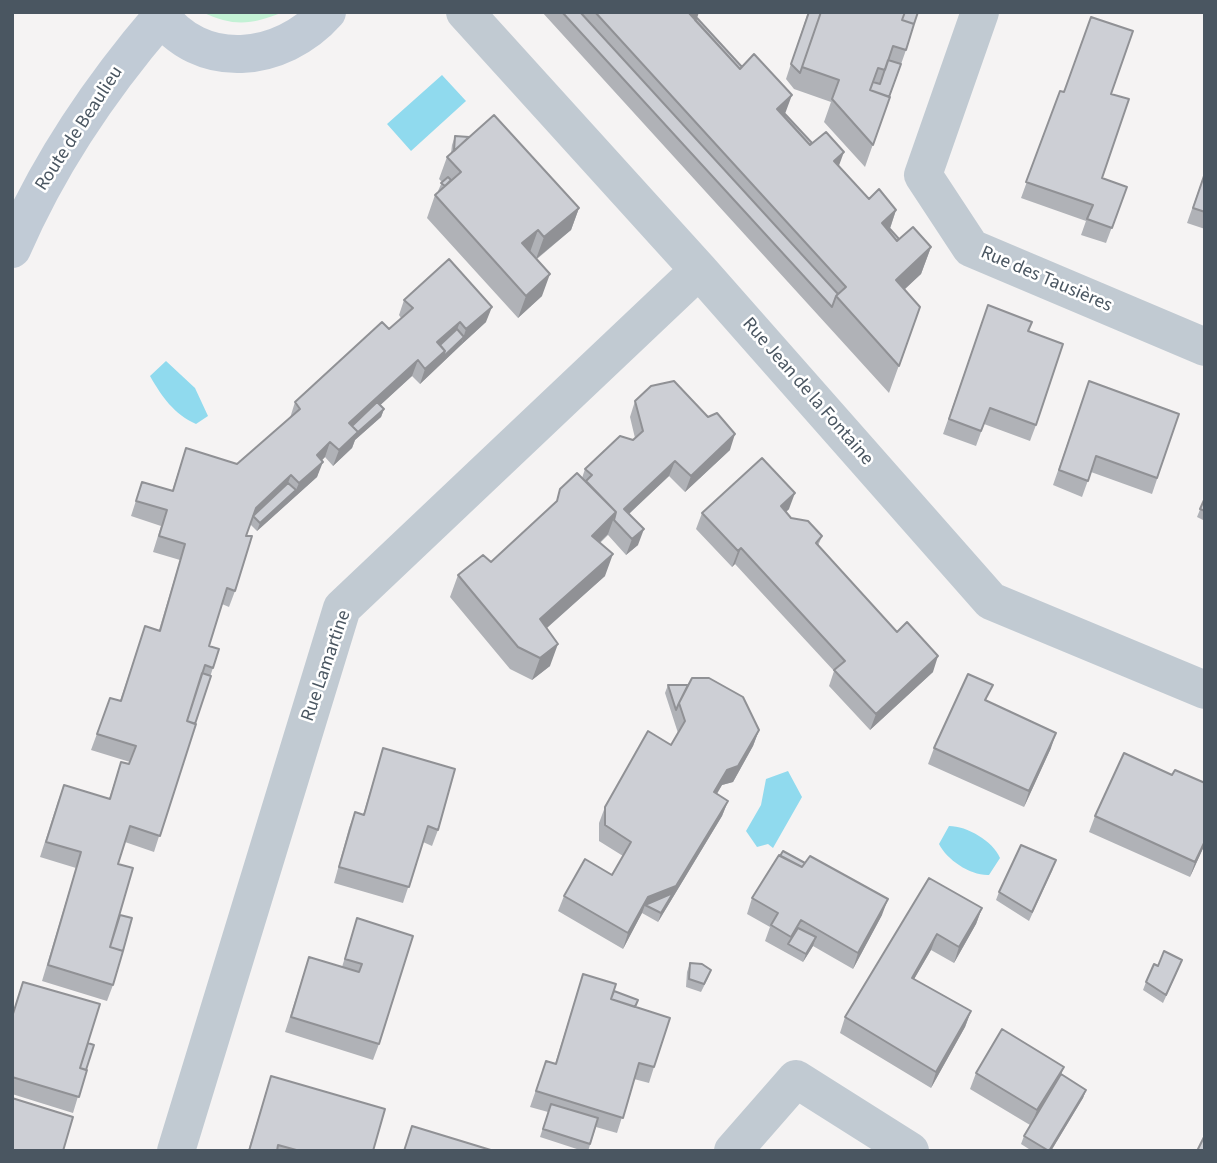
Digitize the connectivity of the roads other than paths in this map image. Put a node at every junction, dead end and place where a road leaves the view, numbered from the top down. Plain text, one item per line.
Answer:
1 (327, 12) edge
2 (466, 12) edge
3 (980, 12) edge
4 (159, 15) edge
5 (12, 249) edge
6 (699, 270) junction
7 (1205, 348) edge
8 (1205, 690) edge
9 (176, 1151) edge
10 (733, 1151) edge
11 (910, 1151) edge

1 - 4 street
2 - 6 street, Rue Jean de la Fontaine
3 - 7 street, Rue des Tausières
4 - 5 street, Route de Beaulieu
6 - 8 street, Rue Jean de la Fontaine
6 - 9 street, Rue Lamartine
10 - 11 street

